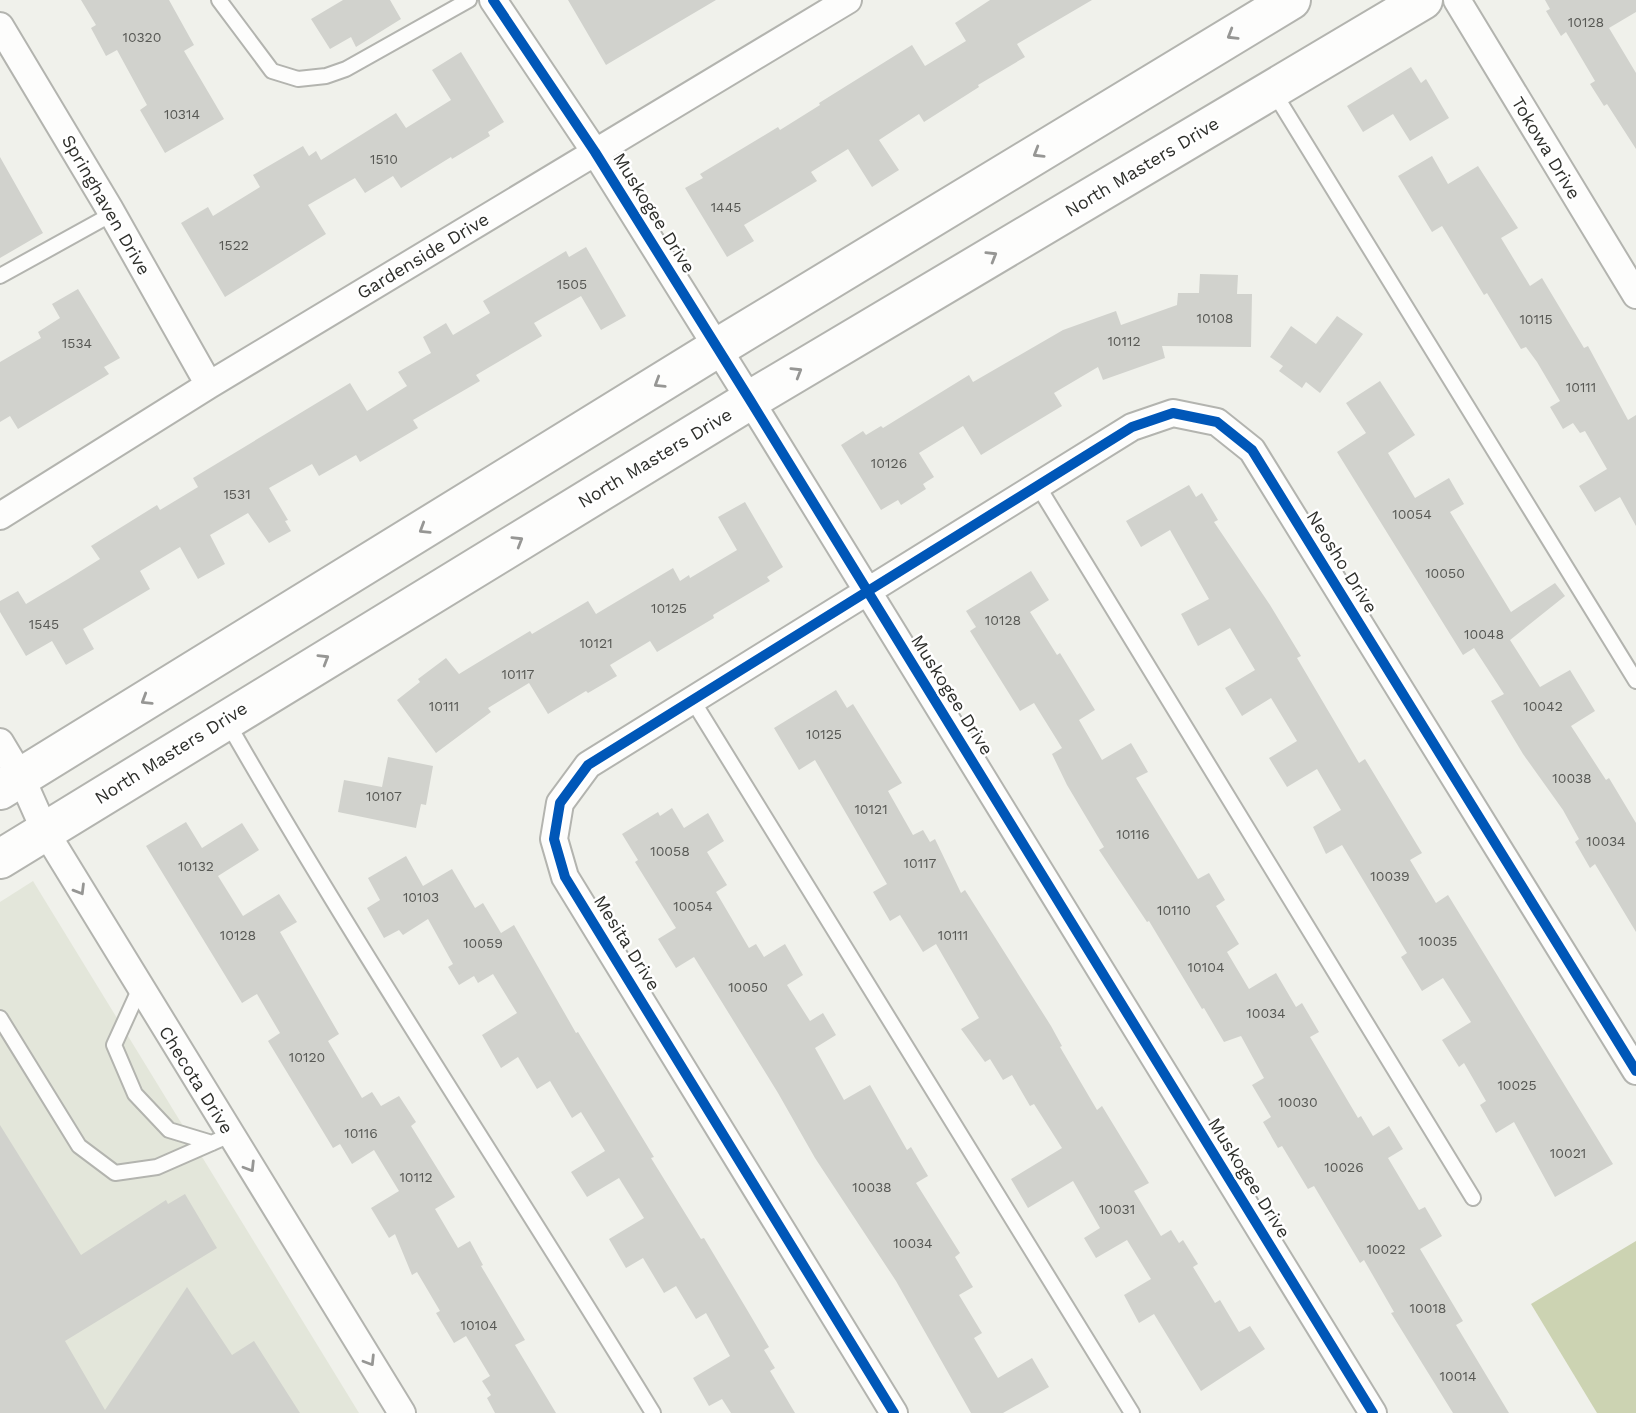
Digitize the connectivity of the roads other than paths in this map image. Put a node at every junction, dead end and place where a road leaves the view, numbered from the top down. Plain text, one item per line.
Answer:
1 (219, 0) edge
2 (469, 0) edge
3 (493, 0) edge
4 (848, 0) edge
5 (1291, 0) edge
6 (1423, 0) edge
7 (1457, 0) edge
8 (0, 26) edge
9 (1273, 90) junction
10 (595, 152) junction
11 (112, 214) junction
12 (0, 276) edge
13 (1636, 295) edge
14 (717, 348) junction
15 (209, 385) junction
16 (750, 400) junction
17 (1038, 486) junction
18 (0, 516) edge
19 (868, 593) junction
20 (1636, 681) edge
21 (693, 701) junction
22 (226, 719) junction
23 (0, 742) edge
24 (11, 783) edge
25 (45, 831) junction
26 (0, 859) edge
27 (140, 988) junction
28 (0, 1018) edge
29 (1636, 1071) edge
30 (221, 1139) junction
31 (1473, 1198) dead end
32 (402, 1413) edge
33 (653, 1413) edge
34 (894, 1413) edge
35 (1132, 1413) edge
36 (1373, 1413) edge

1 - 2 lane
3 - 10 street, Muskogee Drive
4 - 10 street, Gardenside Drive
5 -> 14 main road
6 - 9 main road, North Masters Drive
7 - 13 street, Tokowa Drive
8 - 11 street, Springhaven Drive
16 -> 9 main road, North Masters Drive
9 - 20 lane
10 - 14 street, Muskogee Drive
10 - 15 street, Gardenside Drive
11 - 12 lane
11 - 15 street, Springhaven Drive
14 - 16 street, Muskogee Drive
14 -> 24 main road
15 - 18 street, Gardenside Drive
16 - 19 street, Muskogee Drive
22 -> 16 main road, North Masters Drive
17 - 19 street, Neosho Drive
17 - 29 street, Neosho Drive
17 - 31 lane
19 - 21 street, Mesita Drive
19 - 36 street, Muskogee Drive
21 - 34 street, Mesita Drive
21 - 35 lane
22 - 25 main road, North Masters Drive
22 - 33 lane
23 - 24 street, Checota Drive
24 - 25 street, Checota Drive
25 - 26 main road, North Masters Drive
25 -> 27 street, Checota Drive
27 - 30 street, Checota Drive
27 - 30 lane
28 - 30 lane
30 -> 32 street, Checota Drive

